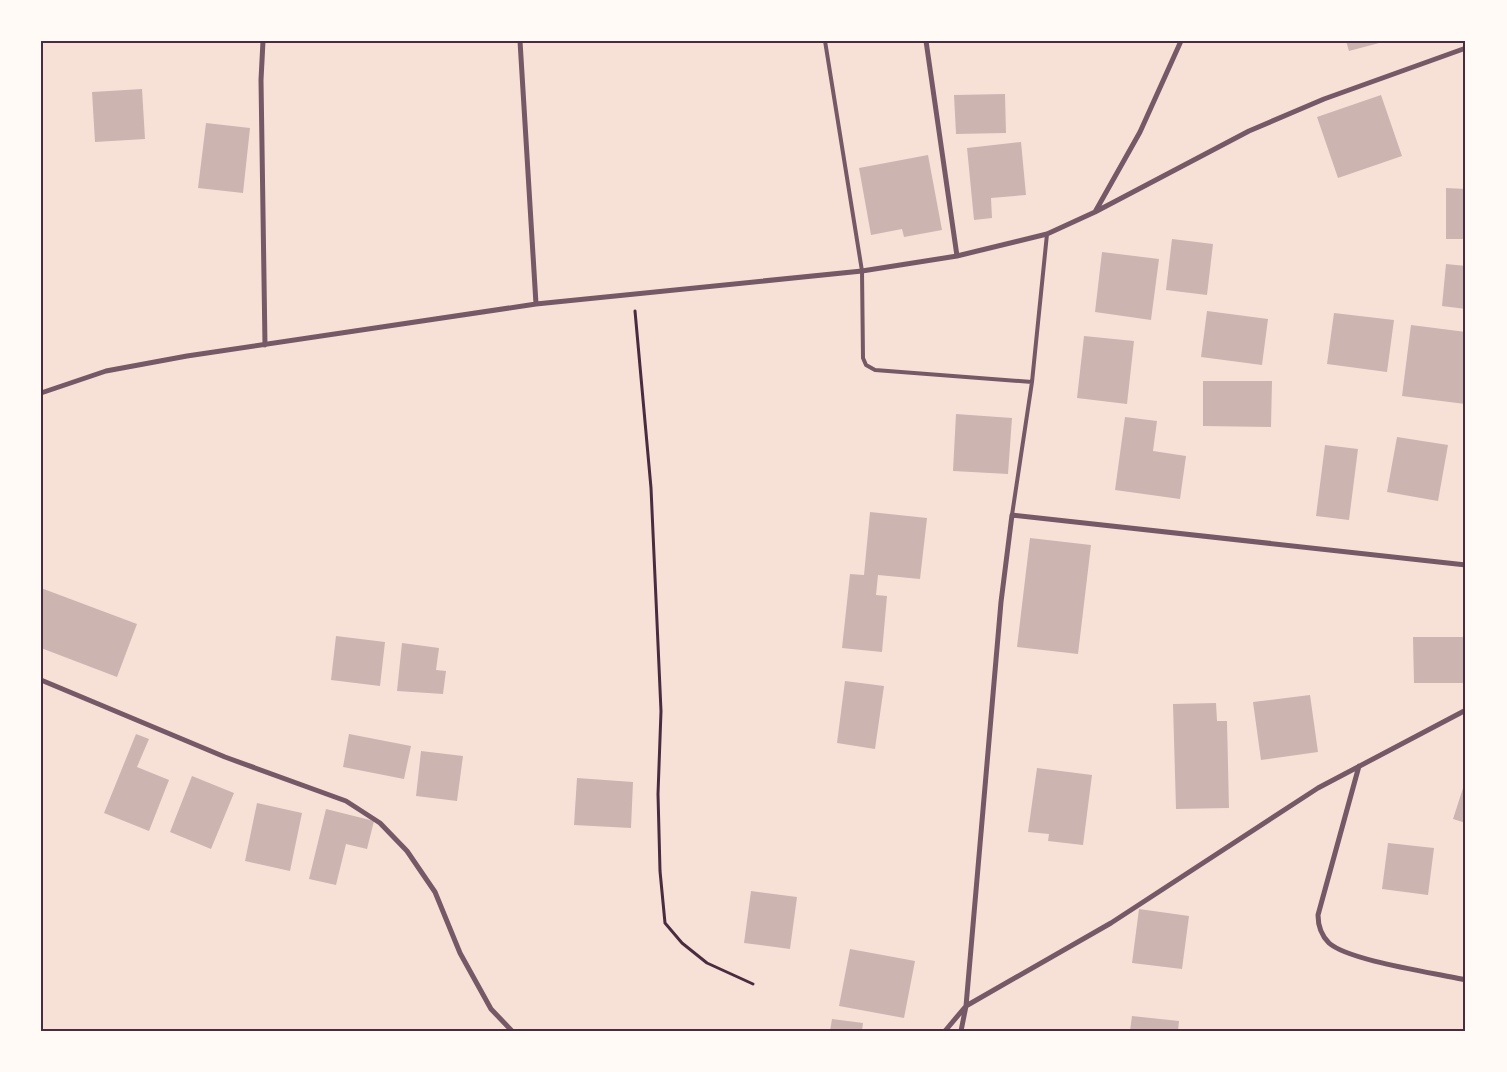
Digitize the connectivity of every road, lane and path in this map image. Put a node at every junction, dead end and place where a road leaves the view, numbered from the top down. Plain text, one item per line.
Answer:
1 (263, 41) edge
2 (520, 41) edge
3 (824, 41) edge
4 (926, 41) edge
5 (1181, 41) edge
6 (1466, 48) edge
7 (1094, 212) junction
8 (1047, 234) junction
9 (957, 256) junction
10 (862, 271) junction
11 (633, 293) junction
12 (536, 304) junction
13 (266, 345) junction
14 (1032, 382) junction
15 (41, 393) edge
16 (1012, 515) junction
17 (1466, 565) edge
18 (41, 680) edge
19 (1466, 710) edge
20 (1359, 766) junction
21 (1466, 980) edge
22 (753, 984) dead end
23 (966, 1006) junction
24 (512, 1031) edge
25 (945, 1031) edge
26 (961, 1031) edge

1 - 13 street
2 - 12 street
3 - 10 lane
4 - 9 street
5 - 7 street
6 - 7 street
7 - 8 street
8 - 9 street
8 - 14 lane
9 - 10 street
10 - 11 street
10 - 14 lane
11 - 12 street
11 - 22 path
12 - 13 street
13 - 15 street
14 - 16 lane
16 - 17 street
16 - 23 street
18 - 24 street
19 - 20 street
20 - 21 street
20 - 23 street
23 - 25 street
23 - 26 street

